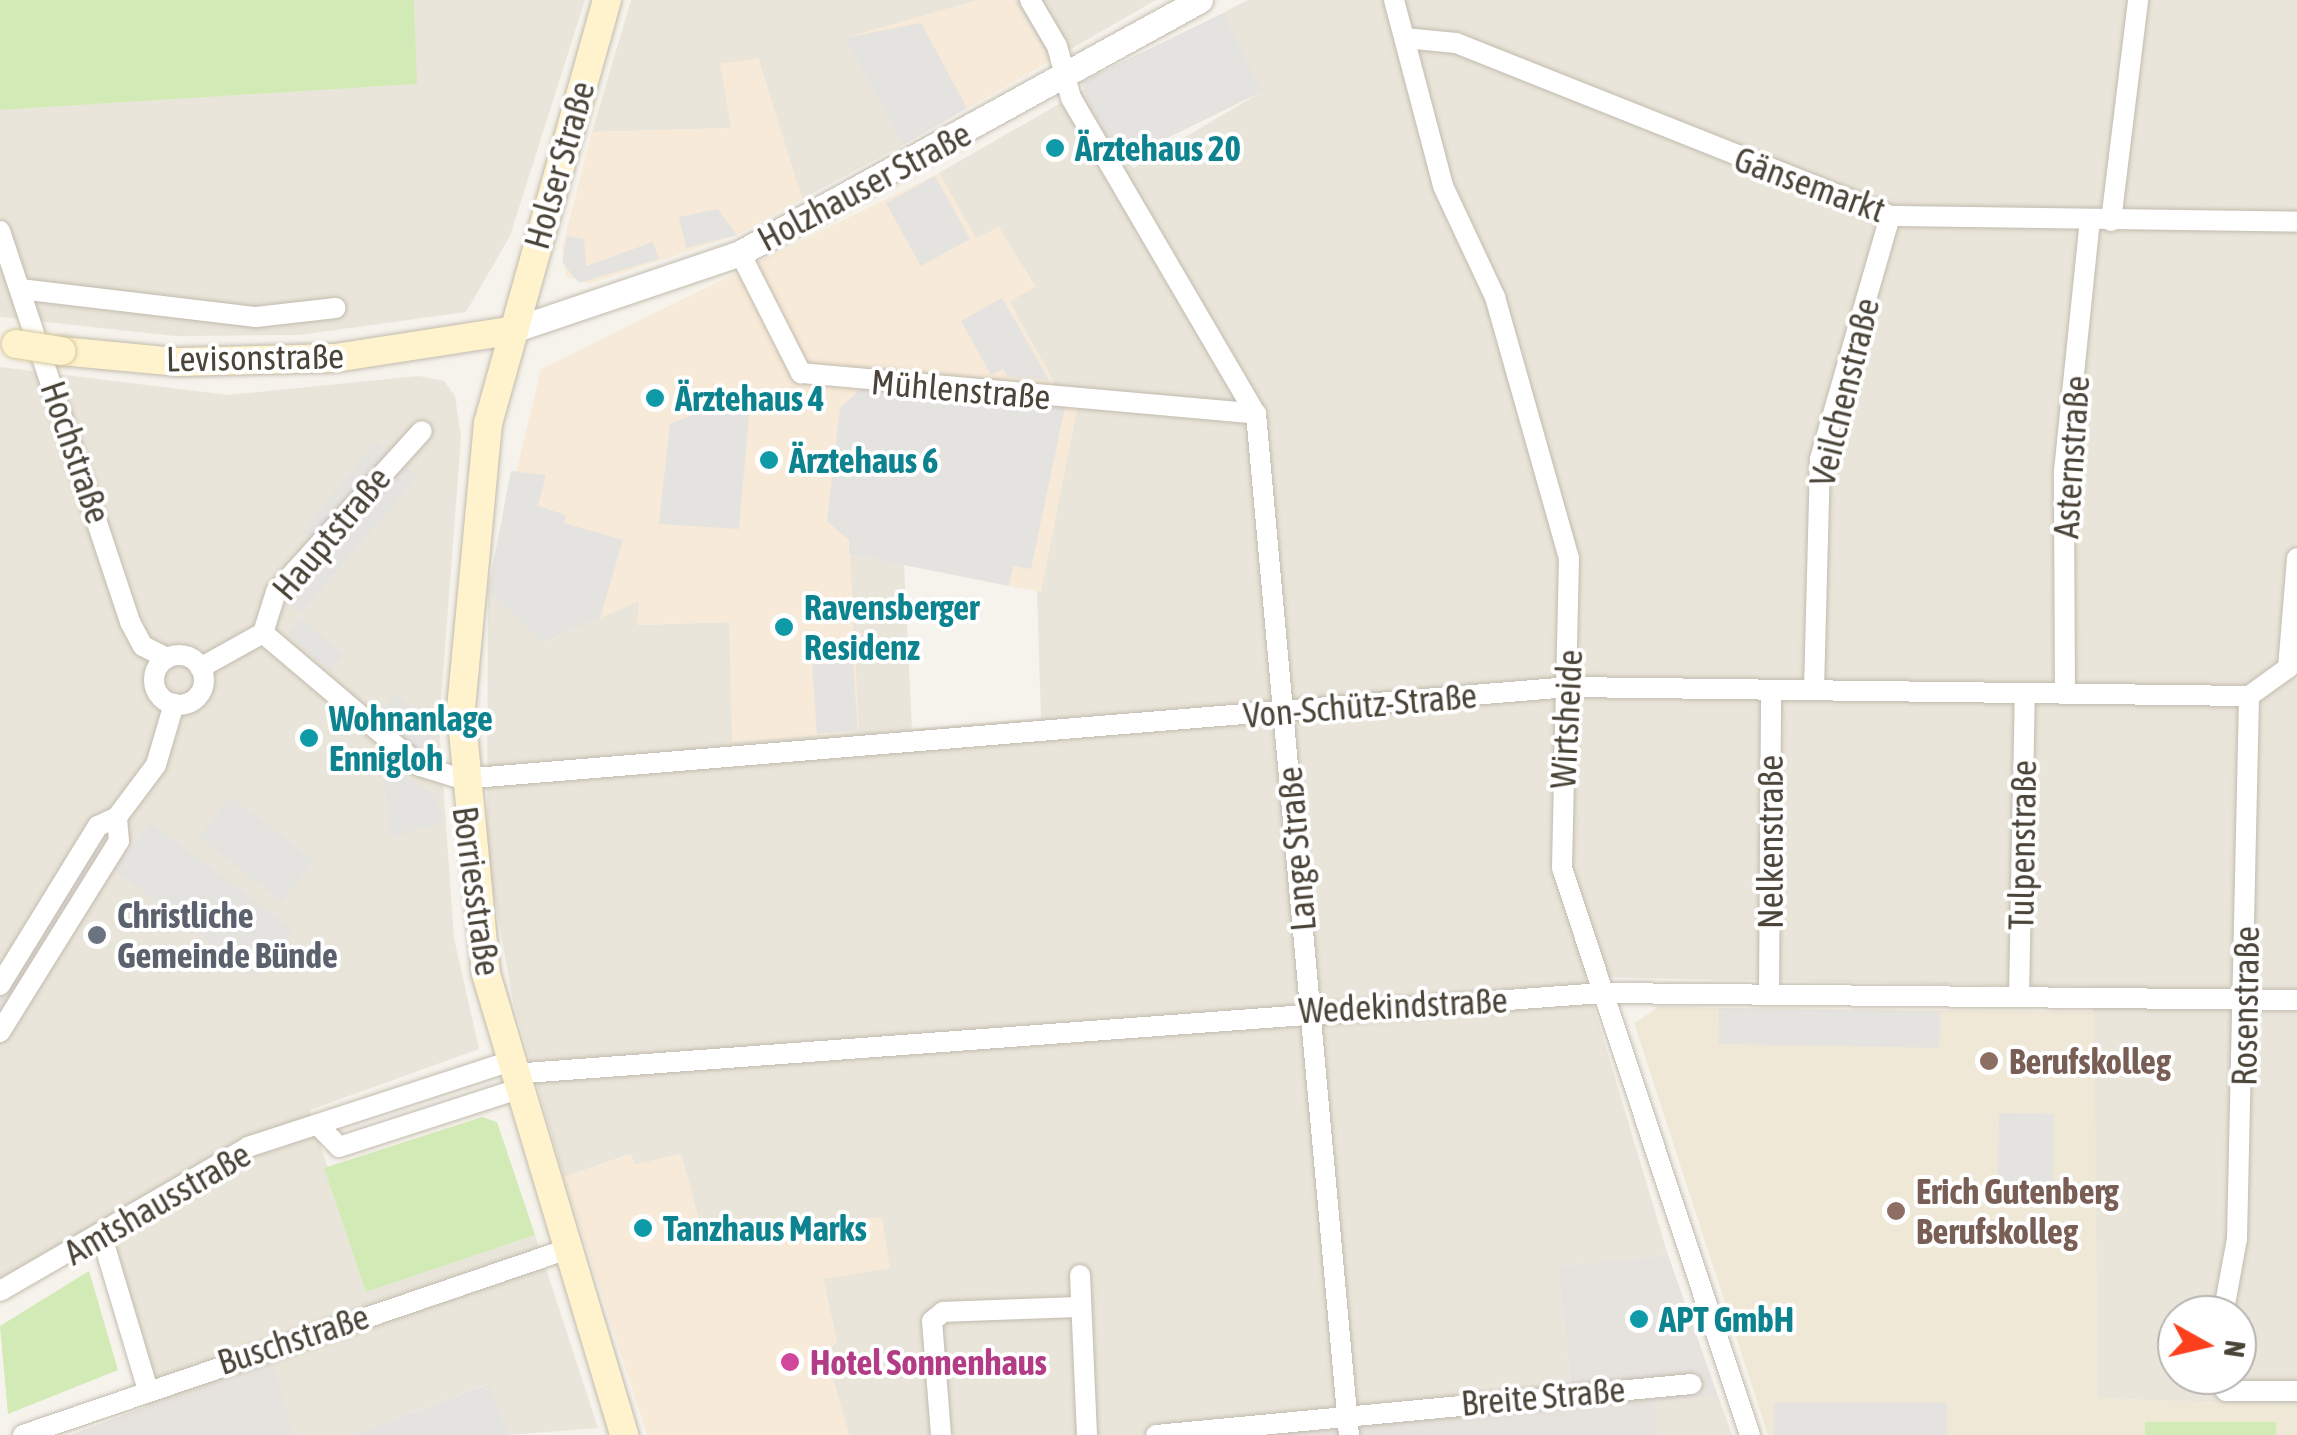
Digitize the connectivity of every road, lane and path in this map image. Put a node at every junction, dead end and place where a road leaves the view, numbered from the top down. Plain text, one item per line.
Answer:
1 (608, 0) edge
2 (1030, 0) edge
3 (1200, 0) edge
4 (1394, 0) edge
5 (2138, 0) edge
6 (1404, 38) junction
7 (1064, 74) junction
8 (1890, 216) junction
9 (2101, 221) junction
10 (2297, 222) edge
11 (0, 232) edge
12 (740, 253) junction
13 (20, 289) junction
14 (335, 308) dead end
15 (510, 330) junction
16 (8, 342) edge
17 (1256, 414) junction
18 (422, 431) dead end
19 (2297, 558) edge
20 (263, 633) junction
21 (167, 658) junction
22 (200, 668) junction
23 (1568, 687) junction
24 (1771, 690) junction
25 (1814, 690) junction
26 (2025, 694) junction
27 (2064, 694) junction
28 (2254, 694) junction
29 (174, 704) junction
30 (1282, 711) junction
31 (462, 779) junction
32 (116, 817) junction
33 (0, 985) edge
34 (1603, 994) junction
35 (1769, 994) junction
36 (2019, 997) junction
37 (2247, 999) junction
38 (2297, 1000) edge
39 (1311, 1010) junction
40 (0, 1032) edge
41 (512, 1075) junction
42 (102, 1237) junction
43 (565, 1250) junction
44 (1080, 1275) dead end
45 (0, 1291) edge
46 (2228, 1295) edge
47 (1081, 1307) junction
48 (1692, 1384) dead end
49 (147, 1387) junction
50 (2257, 1390) edge
51 (2297, 1391) edge
52 (1347, 1412) junction
53 (23, 1435) edge
54 (624, 1435) edge
55 (941, 1435) edge
56 (1087, 1435) edge
57 (1156, 1435) edge
58 (1349, 1435) edge
59 (1750, 1435) edge

1 - 15 main road, Holser Straße
2 - 7 street, Lange Straße
3 - 7 street, Holzhauser Straße
4 - 6 street, Wirtsheide
5 - 9 street, Asternstraße
6 - 8 street, Gänsemarkt
6 - 23 street, Wirtsheide
7 - 12 street, Holzhauser Straße
7 - 17 street, Lange Straße
8 - 9 street, Gänsemarkt
8 - 25 street, Veilchenstraße
9 - 10 street, Gänsemarkt
9 - 27 street, Asternstraße
11 - 13 street, Hochstraße
12 - 15 street, Holzhauser Straße
12 - 17 street, Mühlenstraße
13 - 14 street
13 - 21 street, Hochstraße
15 - 16 main road, Levisonstraße, bridge
15 - 31 main road, Borriesstraße
17 - 30 street, Lange Straße
18 - 20 street, Hauptstraße
19 - 28 street
20 - 22 street, Hauptstraße
20 - 31 street
21 - 22 street
21 - 29 street
22 - 29 street
23 - 24 street, Von-Schütz-Straße
23 - 30 street, Von-Schütz-Straße
23 - 34 street, Wirtsheide
24 - 25 street, Von-Schütz-Straße
24 - 35 street, Nelkenstraße
25 - 26 street, Von-Schütz-Straße
26 - 27 street, Von-Schütz-Straße
26 - 36 street, Tulpenstraße
27 - 28 street, Von-Schütz-Straße
28 - 37 street, Rosenstraße
29 - 32 street
30 - 31 street, Von-Schütz-Straße
30 - 39 street, Lange Straße
31 - 41 main road, Borriesstraße
32 - 33 street
32 - 40 street
34 - 35 street, Wedekindstraße
34 - 39 street, Wedekindstraße
34 - 59 street, Wirtsheide
35 - 36 street, Wedekindstraße
36 - 37 street, Wedekindstraße
37 - 38 street, Wedekindstraße
37 - 46 street, Rosenstraße
39 - 41 street, Wedekindstraße
39 - 52 street, Lange Straße
41 - 42 street, Amtshausstraße
41 - 43 main road, Borriesstraße
42 - 45 street, Amtshausstraße
42 - 49 street
43 - 49 street, Buschstraße
43 - 54 main road, Borriesstraße
44 - 47 street
47 - 55 street
47 - 56 street
48 - 52 street, Breite Straße
49 - 53 street, Buschstraße
50 - 51 street
52 - 57 street, Breite Straße
52 - 58 street, Lange Straße

